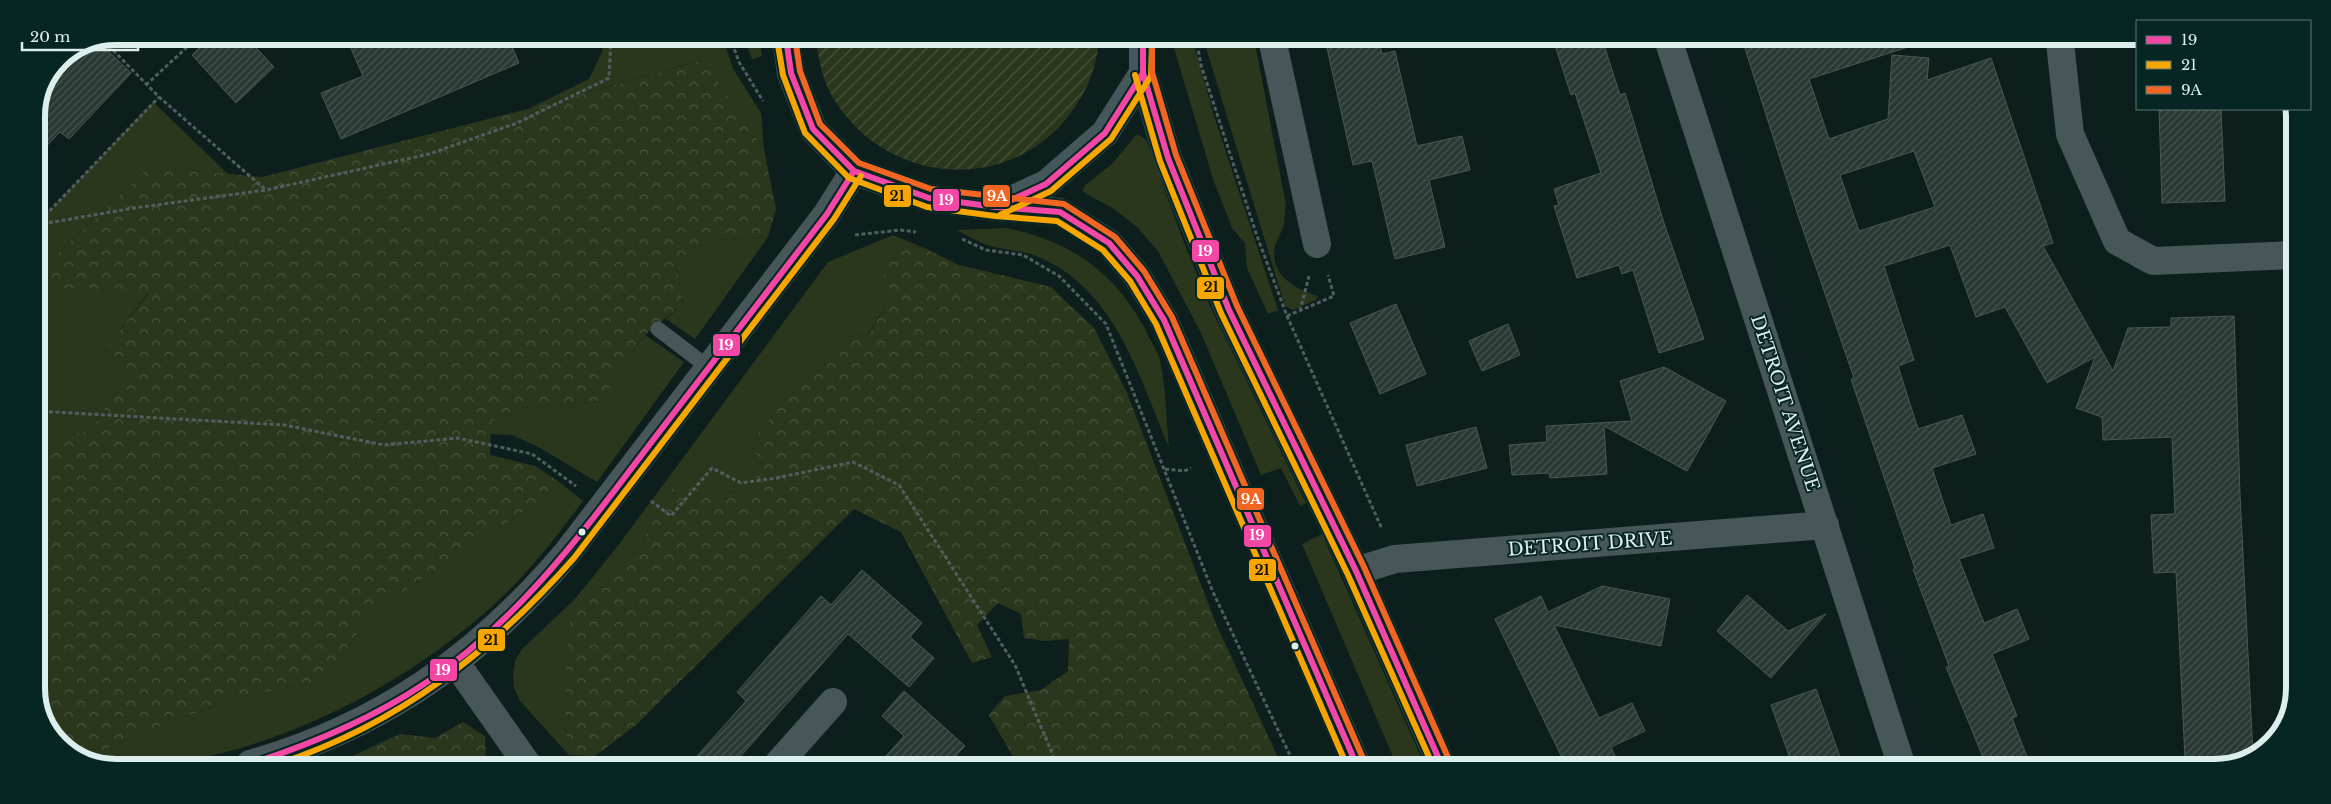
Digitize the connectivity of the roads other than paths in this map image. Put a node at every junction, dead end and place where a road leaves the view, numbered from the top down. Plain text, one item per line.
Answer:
1 (787, 45) edge
2 (1143, 45) edge
3 (1274, 45) edge
4 (1670, 45) edge
5 (2060, 45) edge
6 (1143, 73) junction
7 (854, 171) junction
8 (996, 207) junction
9 (1317, 244) road end
10 (2286, 255) edge
11 (658, 330) dead end
12 (709, 368) junction
13 (1825, 525) junction
14 (1356, 572) junction
15 (456, 662) junction
16 (833, 702) dead end
17 (268, 759) edge
18 (524, 759) edge
19 (782, 759) edge
20 (1354, 759) edge
21 (1439, 759) edge
22 (1899, 759) edge

1 - 7 main road
2 - 6 main road
3 - 9 street
4 - 13 street, DETROIT AVENUE
5 - 10 street
6 - 8 main road
6 - 14 main road
7 - 8 main road
7 - 12 street
8 - 20 main road
11 - 12 lane
12 - 15 street
13 - 14 street, DETROIT DRIVE
13 - 22 street, DETROIT AVENUE
14 - 21 main road
15 - 17 street
15 - 18 street
16 - 19 street

